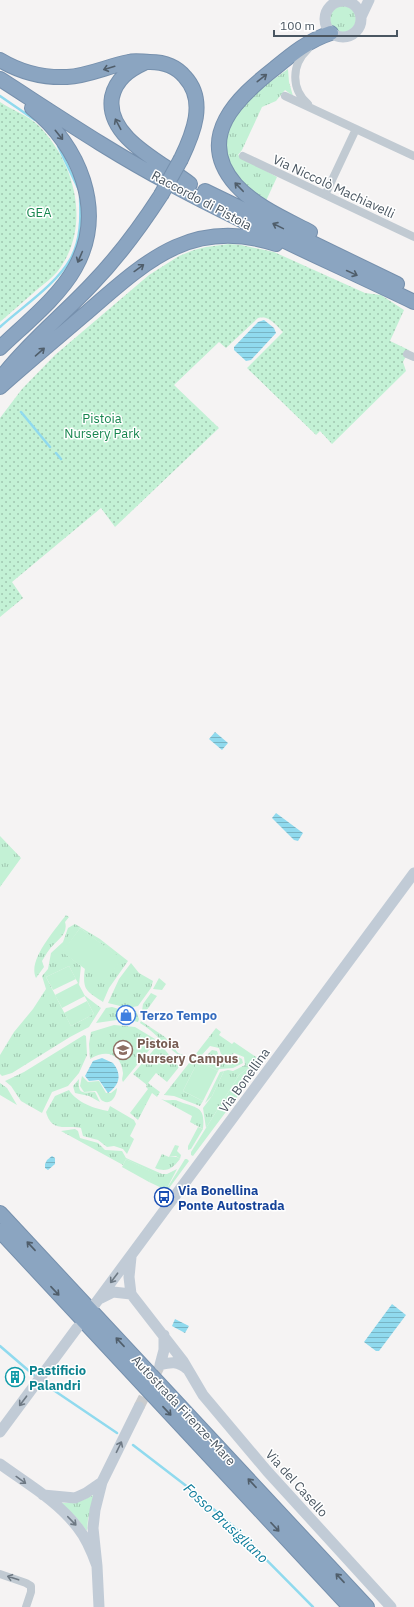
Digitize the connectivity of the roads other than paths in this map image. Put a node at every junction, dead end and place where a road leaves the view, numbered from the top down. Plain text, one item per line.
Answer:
1 (369, 0) edge
2 (351, 1) edge
3 (361, 17) junction
4 (332, 34) junction
5 (0, 60) edge
6 (147, 62) junction
7 (0, 69) edge
8 (0, 80) edge
9 (285, 96) dead end
10 (311, 108) junction
11 (356, 129) junction
12 (243, 156) dead end
13 (414, 156) edge
14 (190, 184) junction
15 (325, 195) junction
16 (414, 237) edge
17 (328, 262) junction
18 (391, 281) junction
19 (414, 291) edge
20 (414, 302) edge
21 (41, 333) junction
22 (0, 348) edge
23 (0, 362) edge
24 (0, 379) edge
25 (0, 387) edge
26 (414, 873) edge
27 (0, 1213) edge
28 (0, 1231) edge
29 (132, 1255) junction
30 (131, 1294) junction
31 (77, 1328) dead end
32 (164, 1335) junction
33 (190, 1371) junction
34 (139, 1407) tunnel mouth
35 (1, 1427) edge
36 (0, 1464) edge
37 (102, 1482) junction
38 (43, 1495) junction
39 (97, 1566) junction
40 (0, 1574) edge
41 (26, 1607) edge
42 (99, 1607) edge
43 (350, 1607) edge
44 (367, 1607) edge
45 (391, 1607) edge

1 - 3 main road
2 - 3 main road
2 - 4 main road
3 - 4 main road
4 - 10 street
18 -> 4 highway
6 -> 5 highway
14 -> 6 highway
6 - 21 highway, bridge
7 - 14 highway, Raccordo di Pistoia
8 - 17 highway, Raccordo di Pistoia
8 -> 22 highway
9 - 10 street
10 - 11 street
11 - 13 street
11 - 15 street
12 - 15 street, Via Niccolò Machiavelli
18 -> 14 highway, Raccordo di Pistoia
15 - 16 street, Via Niccolò Machiavelli
17 -> 20 highway, Raccordo di Pistoia
25 -> 17 highway
18 - 19 highway, Raccordo di Pistoia
21 - 23 highway
21 - 24 highway
26 - 29 main road, Via Bonellina
44 -> 27 highway, Autostrada Firenze-Mare
28 -> 43 highway, Autostrada Firenze-Mare
29 - 30 main road
29 -> 30 main road, Via Bonellina
30 - 32 main road, Via del Casello
31 -> 35 main road
32 - 33 main road, Via del Casello
32 - 33 main road
33 - 45 main road, Via del Casello
37 -> 34 main road
36 -> 38 main road
37 - 38 main road
37 - 39 main road
38 -> 39 main road
39 - 42 main road
41 -> 40 street

